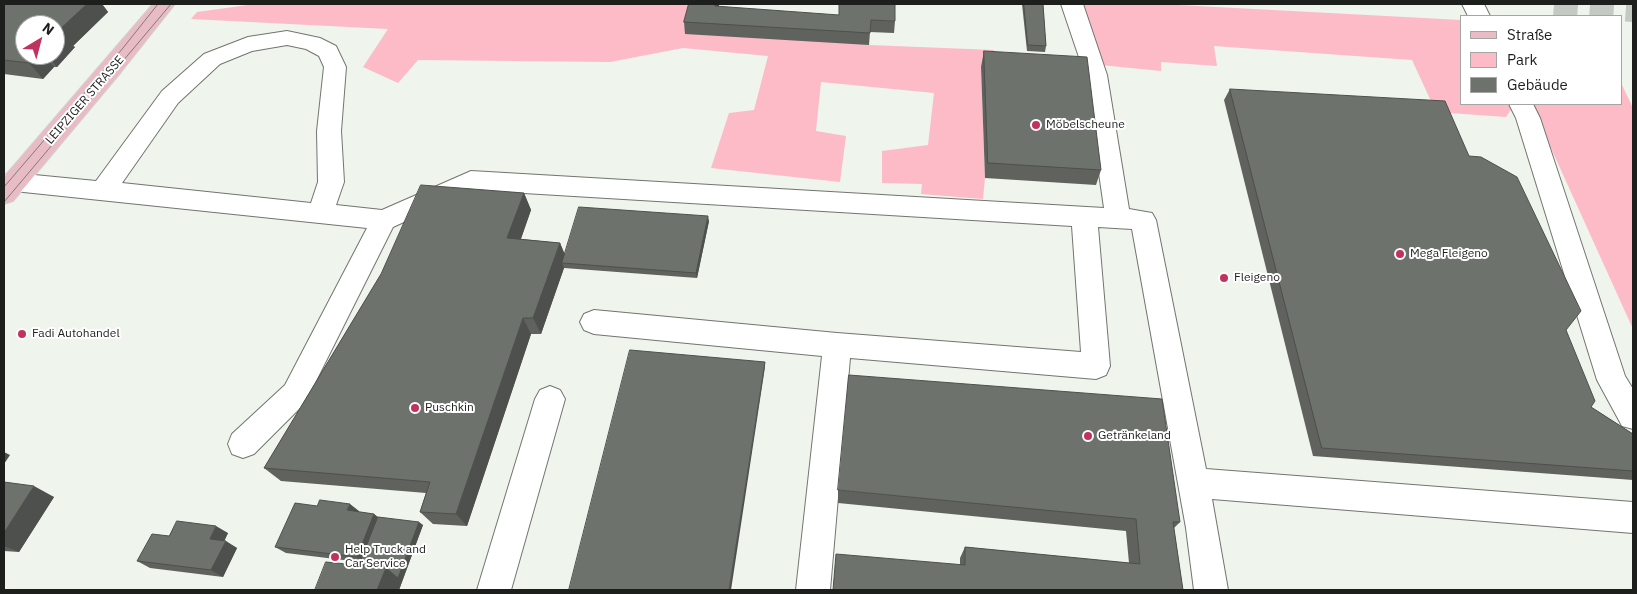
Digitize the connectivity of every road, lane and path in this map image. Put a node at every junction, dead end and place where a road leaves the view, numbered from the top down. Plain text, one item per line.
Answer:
1 (164, 4) edge
2 (1072, 4) edge
3 (1521, 105) edge
4 (11, 179) edge
5 (102, 192) junction
6 (320, 214) junction
7 (1084, 216) junction
8 (1118, 218) junction
9 (384, 220) junction
10 (594, 322) dead end
11 (837, 345) junction
12 (550, 399) dead end
13 (1633, 416) edge
14 (243, 444) dead end
15 (1194, 483) junction
16 (1633, 518) edge
17 (494, 590) edge
18 (813, 590) edge
19 (1212, 590) edge

1 - 4 main road, LEIPZIGER STRASSE
2 - 8 lane
3 - 13 lane
4 - 5 lane
5 - 6 lane
5 - 6 lane
6 - 9 lane
7 - 8 lane
7 - 9 lane
7 - 11 lane
8 - 15 lane
9 - 14 lane
10 - 11 lane
11 - 18 lane
12 - 17 lane
15 - 16 lane
15 - 19 lane

